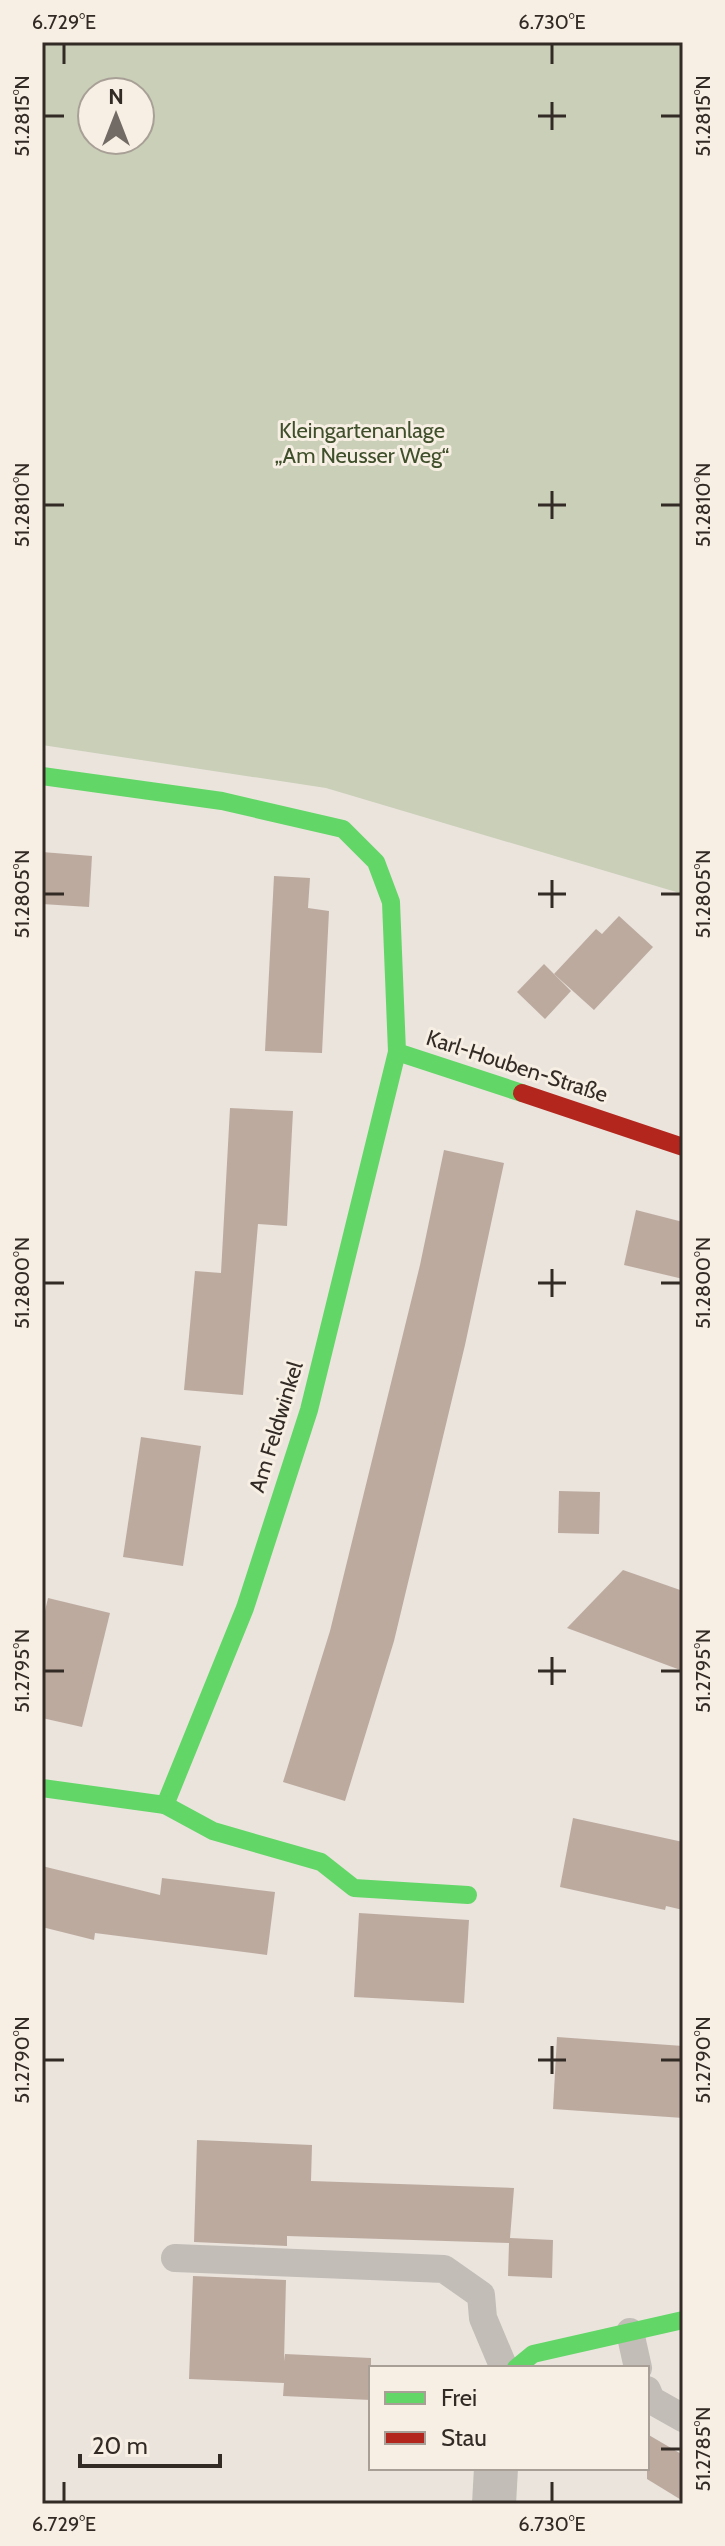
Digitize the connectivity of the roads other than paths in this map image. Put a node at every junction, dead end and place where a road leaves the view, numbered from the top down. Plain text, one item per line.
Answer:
1 (42, 776) edge
2 (397, 1052) junction
3 (683, 1147) edge
4 (42, 1788) edge
5 (165, 1805) junction
6 (468, 1895) dead end
7 (175, 2258) dead end
8 (683, 2320) edge
9 (630, 2332) junction
10 (503, 2366) edge
11 (518, 2366) edge
12 (638, 2366) edge
13 (649, 2395) edge
14 (683, 2418) edge
15 (496, 2470) edge
16 (494, 2504) edge

1 - 2 street, Karl-Houben-Straße
2 - 3 street, Karl-Houben-Straße
2 - 5 street, Am Feldwinkel
4 - 5 street
5 - 6 street
7 - 10 lane
8 - 9 street
9 - 11 street
9 - 12 lane
13 - 14 lane
15 - 16 street

